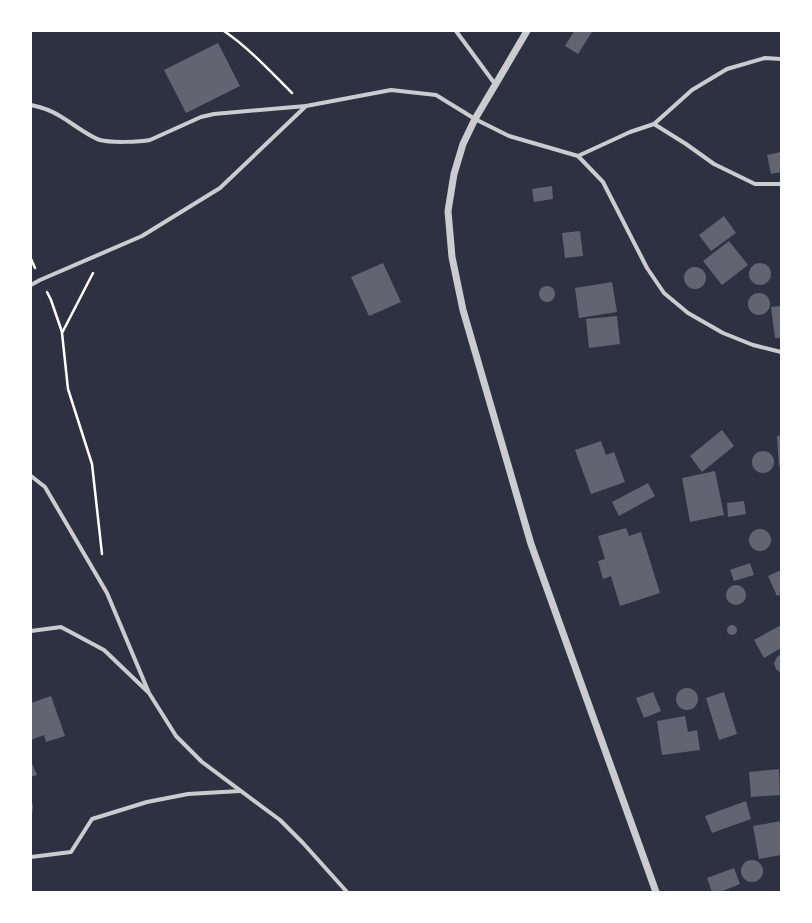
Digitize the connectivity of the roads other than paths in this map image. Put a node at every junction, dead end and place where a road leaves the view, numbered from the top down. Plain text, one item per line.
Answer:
1 (456, 31) edge
2 (527, 31) edge
3 (781, 59) edge
4 (495, 84) junction
5 (31, 105) edge
6 (306, 106) junction
7 (475, 119) junction
8 (654, 124) junction
9 (578, 156) junction
10 (781, 184) edge
11 (31, 285) edge
12 (781, 352) edge
13 (31, 476) edge
14 (31, 631) edge
15 (149, 693) junction
16 (240, 791) junction
17 (31, 857) edge
18 (347, 892) edge
19 (656, 892) edge

1 - 4 street
2 - 4 street
3 - 8 street
4 - 7 street
5 - 6 street
6 - 7 street
6 - 11 street
7 - 9 street
7 - 19 street
8 - 9 street
8 - 10 street
9 - 12 street
13 - 15 street
14 - 15 street
15 - 16 street
16 - 17 street
16 - 18 street

